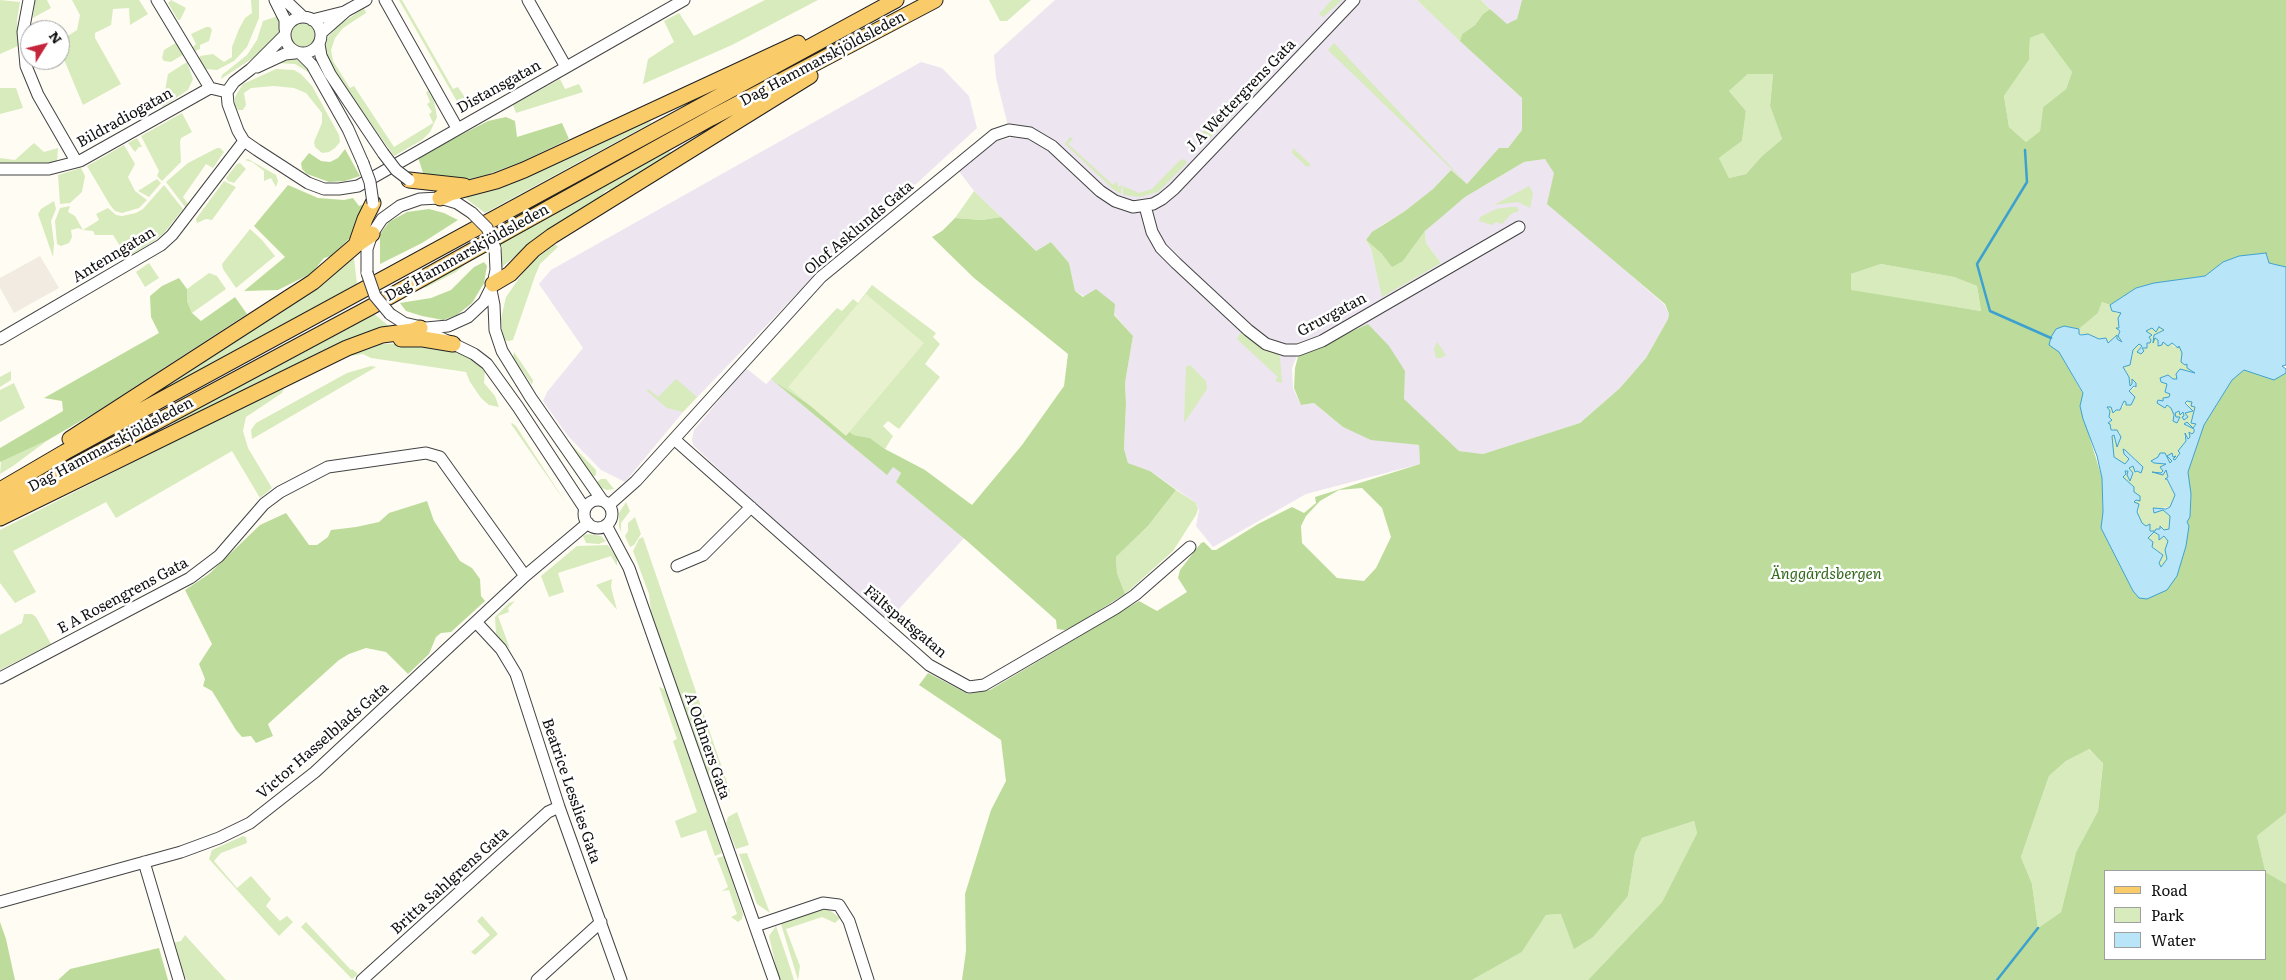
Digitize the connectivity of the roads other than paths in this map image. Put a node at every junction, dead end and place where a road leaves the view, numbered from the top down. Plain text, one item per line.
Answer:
1 (29, 0) edge
2 (157, 0) edge
3 (275, 0) edge
4 (285, 0) edge
5 (366, 0) edge
6 (384, 0) edge
7 (528, 0) edge
8 (684, 0) edge
9 (889, 0) edge
10 (896, 0) edge
11 (936, 0) edge
12 (1354, 0) edge
13 (665, 4) edge
14 (346, 11) junction
15 (307, 18) junction
16 (285, 32) junction
17 (320, 38) junction
18 (298, 53) junction
19 (566, 67) junction
20 (251, 69) junction
21 (210, 88) junction
22 (227, 92) junction
23 (457, 128) junction
24 (244, 140) junction
25 (76, 162) junction
26 (0, 169) edge
27 (409, 180) junction
28 (472, 186) junction
29 (437, 198) junction
30 (373, 203) junction
31 (1146, 206) junction
32 (1519, 227) dead end
33 (374, 232) junction
34 (356, 245) junction
35 (492, 287) junction
36 (423, 328) junction
37 (0, 339) edge
38 (377, 339) junction
39 (453, 344) junction
40 (674, 439) junction
41 (0, 484) edge
42 (0, 490) edge
43 (605, 503) junction
44 (0, 506) edge
45 (751, 507) junction
46 (585, 509) junction
47 (0, 518) edge
48 (588, 523) junction
49 (606, 525) junction
50 (1190, 547) dead end
51 (677, 566) dead end
52 (525, 576) junction
53 (476, 622) junction
54 (0, 678) edge
55 (559, 807) junction
56 (144, 862) junction
57 (0, 902) edge
58 (600, 922) junction
59 (755, 926) junction
60 (179, 980) edge
61 (362, 980) edge
62 (537, 980) edge
63 (621, 980) edge
64 (774, 980) edge
65 (868, 980) edge

1 - 25 street
2 - 21 street
3 - 16 street
4 - 15 street
5 - 14 street
6 - 23 street, Distansgatan
7 - 19 street
8 - 13 street, Distansgatan
9 - 28 main road
10 - 42 main road, Dag Hammarskjöldsleden
11 - 35 main road
11 - 44 main road, Dag Hammarskjöldsleden
12 - 31 street, J A Wettergrens Gata
13 - 19 street, Distansgatan
14 - 15 street
14 - 17 street
15 - 16 street
15 - 17 street
16 - 18 street
16 - 20 street
17 - 18 street
17 - 27 street, bridge
18 - 20 street
18 - 30 street, bridge
19 - 23 street, Distansgatan
20 - 22 street
21 - 22 street
21 - 25 street, Bildradiogatan
22 - 24 street
23 - 24 street
24 - 37 street, Antenngatan
25 - 26 street, Bildradiogatan
27 - 28 main road
27 - 29 street
28 - 29 main road
29 - 33 street
29 - 35 street, bridge
30 - 33 street
30 - 34 main road
31 - 32 street, Gruvgatan
31 - 40 street, Olof Asklunds Gata
33 - 34 main road
33 - 36 street, bridge
34 - 41 main road
35 - 36 street
35 - 43 street
36 - 38 main road
36 - 39 street
38 - 39 main road
38 - 47 main road
39 - 46 street
40 - 43 street, Olof Asklunds Gata
40 - 45 street, Fältspatsgatan
43 - 46 street
43 - 49 street
45 - 50 street, Fältspatsgatan
45 - 51 street
46 - 48 street
48 - 49 street
48 - 52 street, Victor Hasselblads Gata
49 - 59 street, A Odhners Gata
52 - 53 street, Victor Hasselblads Gata
52 - 54 street, E A Rosengrens Gata
53 - 55 street, Beatrice Lesslies Gata
53 - 56 street, Victor Hasselblads Gata
55 - 58 street, Beatrice Lesslies Gata
55 - 61 street, Britta Sahlgrens Gata
56 - 57 street, Victor Hasselblads Gata
56 - 60 street
58 - 62 street
58 - 63 street, Beatrice Lesslies Gata
59 - 64 street, A Odhners Gata
59 - 65 street

